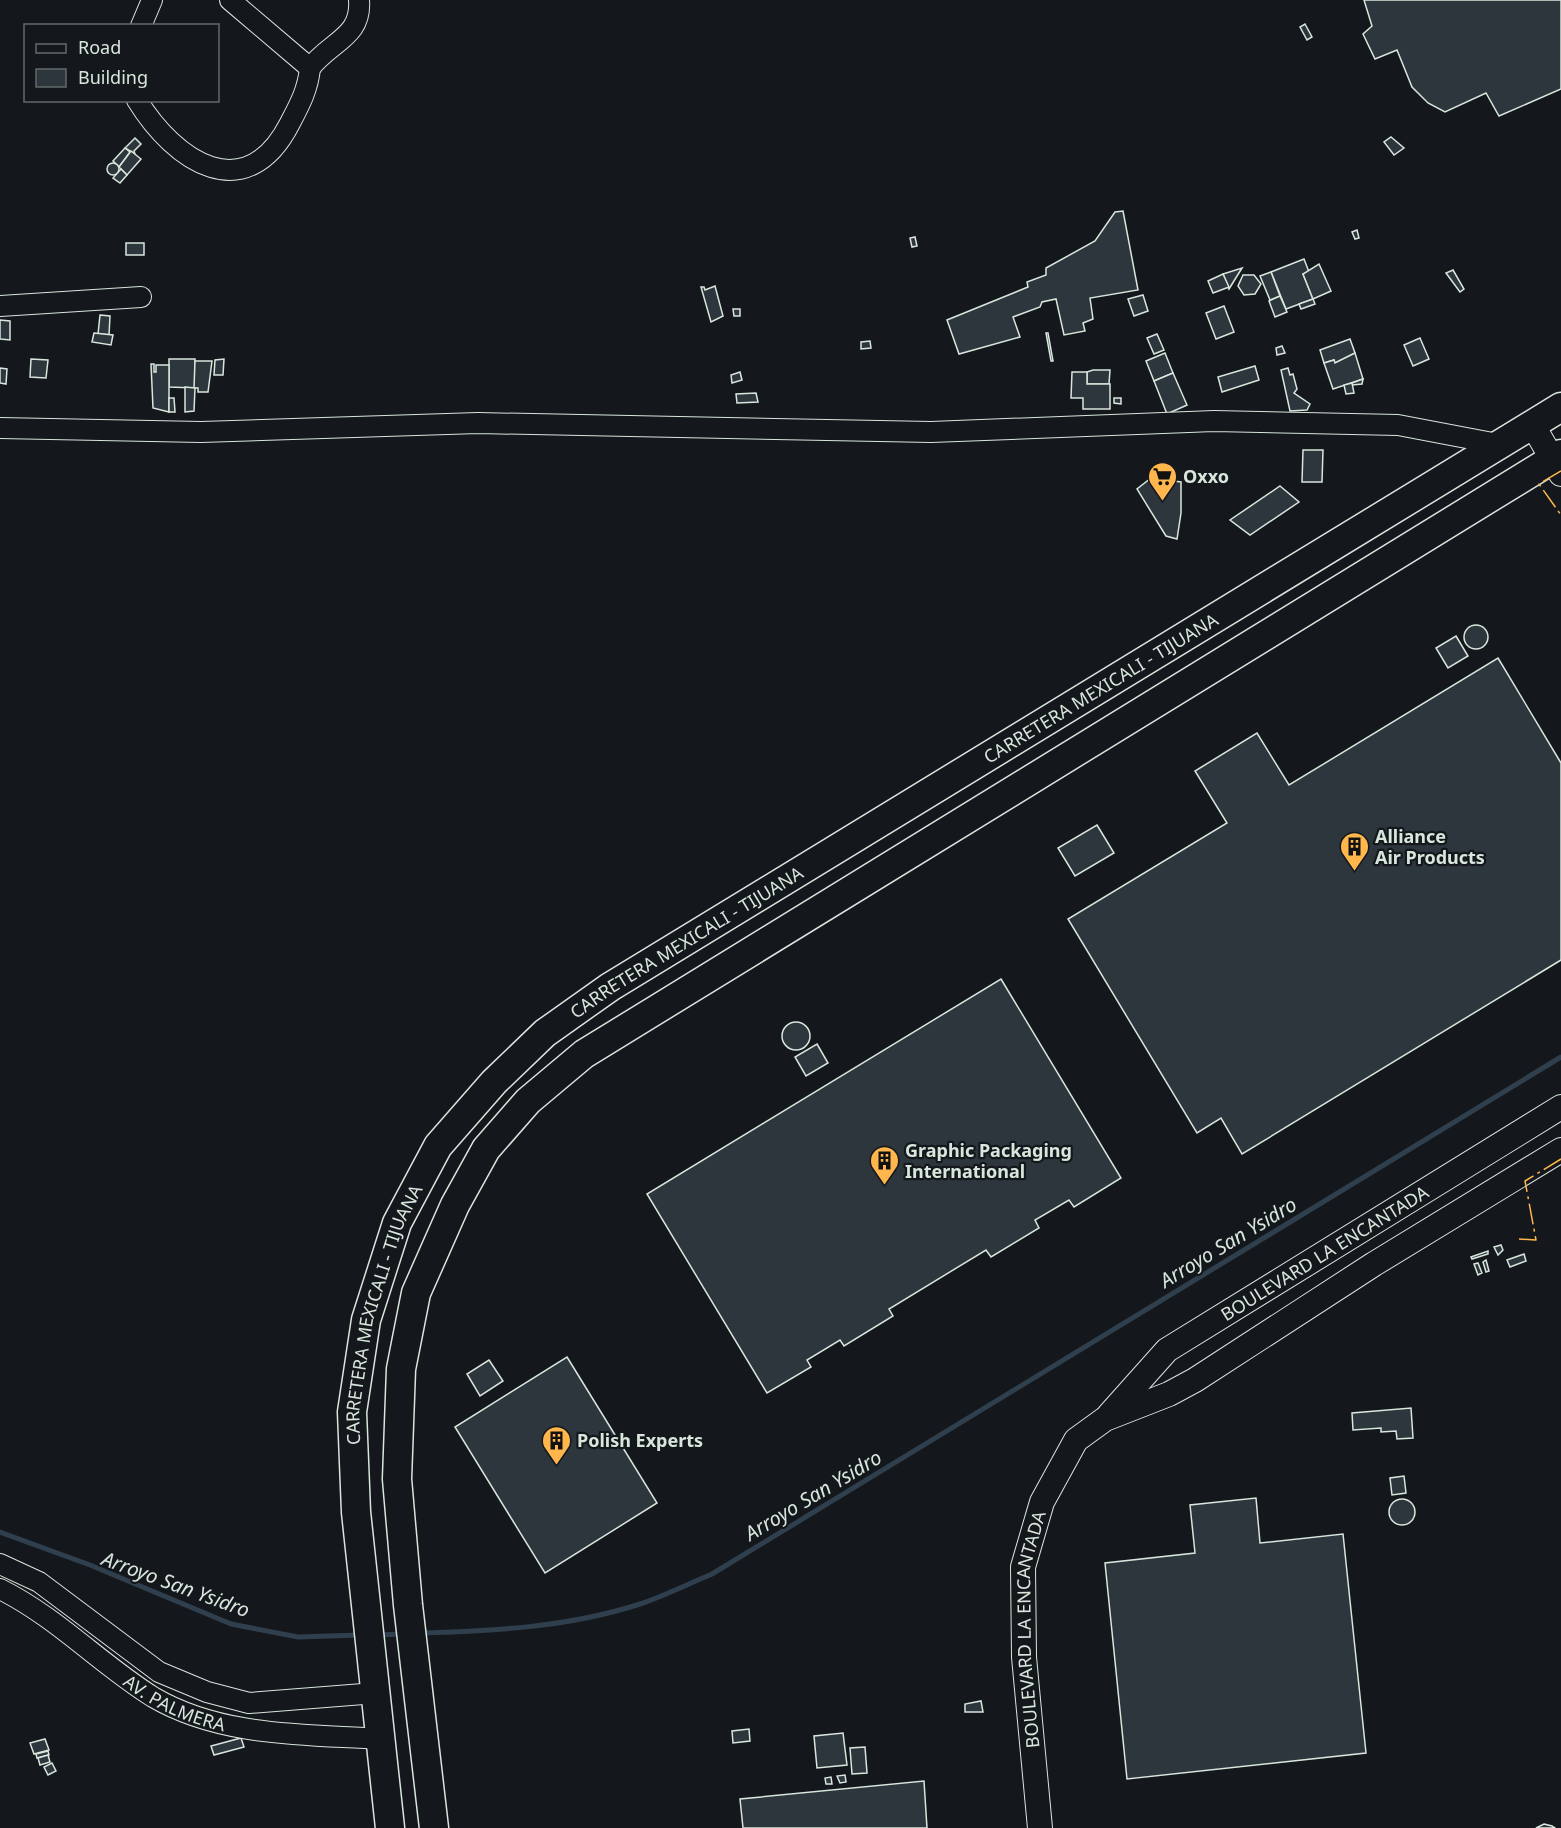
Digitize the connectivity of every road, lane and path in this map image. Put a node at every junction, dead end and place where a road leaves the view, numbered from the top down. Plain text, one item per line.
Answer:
1 (152, 0) edge
2 (230, 0) edge
3 (360, 0) edge
4 (142, 24) edge
5 (310, 68) junction
6 (138, 102) edge
7 (141, 297) dead end
8 (0, 306) edge
9 (1561, 407) edge
10 (1532, 424) junction
11 (0, 428) edge
12 (1498, 444) junction
13 (1558, 463) edge
14 (1561, 1107) edge
15 (1561, 1150) edge
16 (1105, 1419) junction
17 (0, 1564) edge
18 (0, 1589) edge
19 (376, 1687) junction
20 (380, 1739) junction
21 (390, 1828) edge
22 (434, 1828) edge
23 (1040, 1828) edge

1 - 4 street
2 - 5 street
3 - 5 street
5 - 6 street
7 - 8 street
9 - 10 highway, CARRETERA MEXICALI - TIJUANA
10 - 12 highway, CARRETERA MEXICALI - TIJUANA
10 - 13 main road
11 - 12 street
12 - 19 highway, CARRETERA MEXICALI - TIJUANA
13 - 22 highway, CARRETERA MEXICALI - TIJUANA
14 - 16 main road, BOULEVARD LA ENCANTADA
15 - 16 main road, BOULEVARD LA ENCANTADA
16 - 23 main road, BOULEVARD LA ENCANTADA
17 - 19 street, AV. PALMERA
18 - 20 street, AV. PALMERA
19 - 20 highway, CARRETERA MEXICALI - TIJUANA
20 - 21 highway, CARRETERA MEXICALI - TIJUANA

